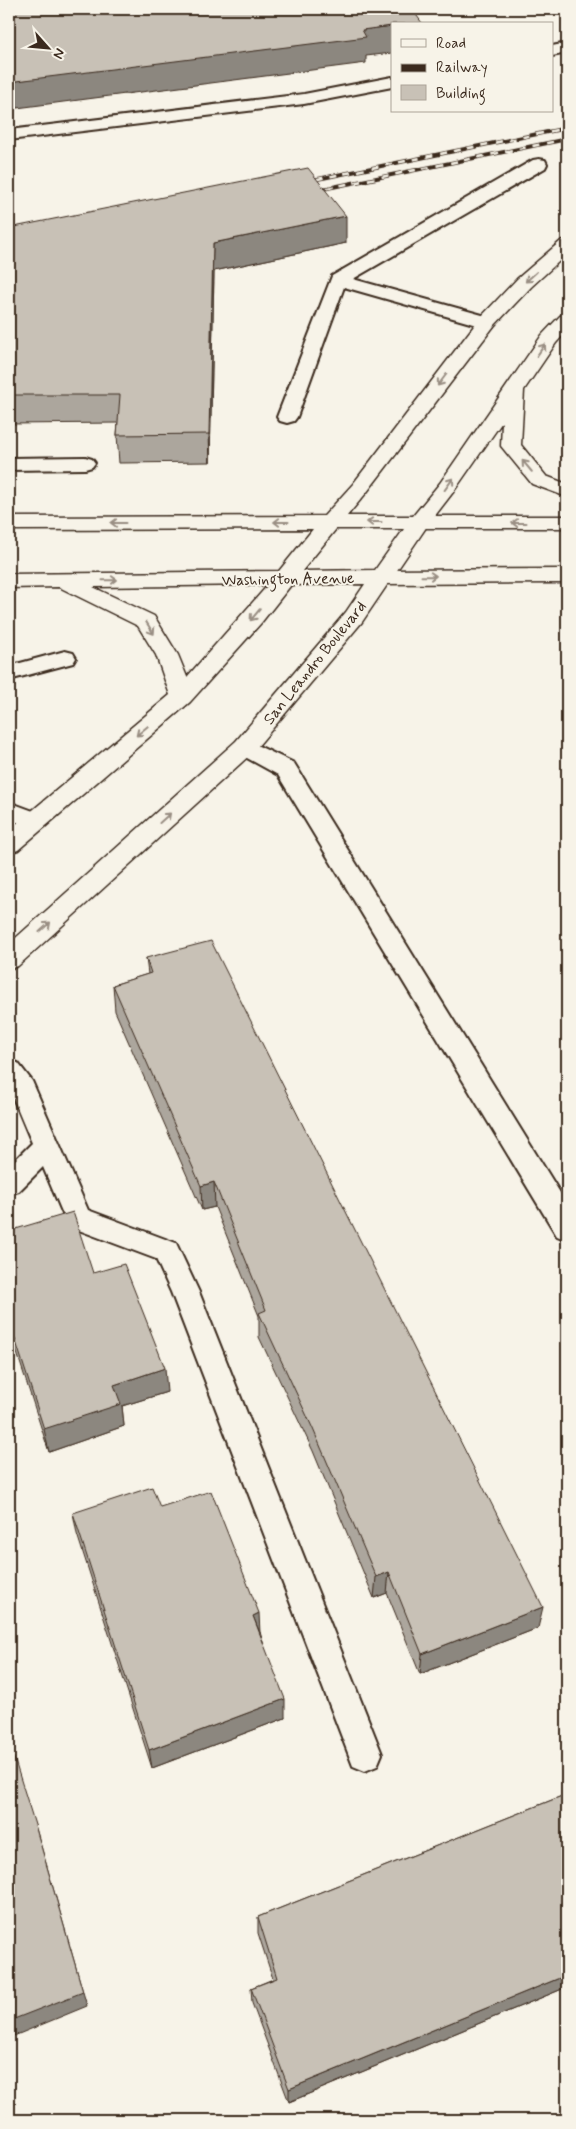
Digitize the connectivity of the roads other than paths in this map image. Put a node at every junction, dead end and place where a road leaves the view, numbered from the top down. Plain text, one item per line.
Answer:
1 (567, 48) edge
2 (554, 51) edge
3 (391, 82) edge
4 (9, 135) edge
5 (539, 164) dead end
6 (567, 245) edge
7 (338, 280) junction
8 (567, 320) edge
9 (487, 322) junction
10 (514, 390) junction
11 (287, 417) dead end
12 (85, 463) dead end
13 (9, 464) edge
14 (567, 491) edge
15 (330, 522) junction
16 (419, 522) junction
17 (567, 522) edge
18 (9, 523) edge
19 (567, 576) edge
20 (286, 577) junction
21 (380, 577) junction
22 (9, 581) edge
23 (62, 581) junction
24 (66, 658) dead end
25 (9, 673) edge
26 (182, 697) junction
27 (244, 747) junction
28 (9, 810) edge
29 (36, 821) junction
30 (9, 844) edge
31 (9, 959) edge
32 (9, 1070) edge
33 (47, 1146) junction
34 (9, 1183) edge
35 (567, 1228) edge
36 (365, 1754) dead end

1 - 2 lane
3 - 4 lane
5 - 7 lane
6 -> 9 main road
7 - 9 lane
7 - 11 lane
10 -> 8 main road, San Leandro Boulevard
9 -> 15 main road
14 -> 10 main road
16 -> 10 main road, San Leandro Boulevard
12 - 13 lane
16 -> 15 main road
15 -> 18 main road
15 - 20 main road
17 -> 16 main road
16 - 21 main road, San Leandro Boulevard
21 -> 19 main road, Washington Avenue
20 - 21 main road, Washington Avenue
23 -> 20 main road, Washington Avenue
20 -> 26 main road
21 - 27 main road, San Leandro Boulevard
22 - 23 main road, Washington Avenue
23 -> 26 main road
24 - 25 lane
26 -> 29 main road
31 -> 27 main road, San Leandro Boulevard
27 - 35 lane
28 - 29 lane
29 - 30 main road
32 - 33 lane
33 - 34 lane
33 - 36 lane

